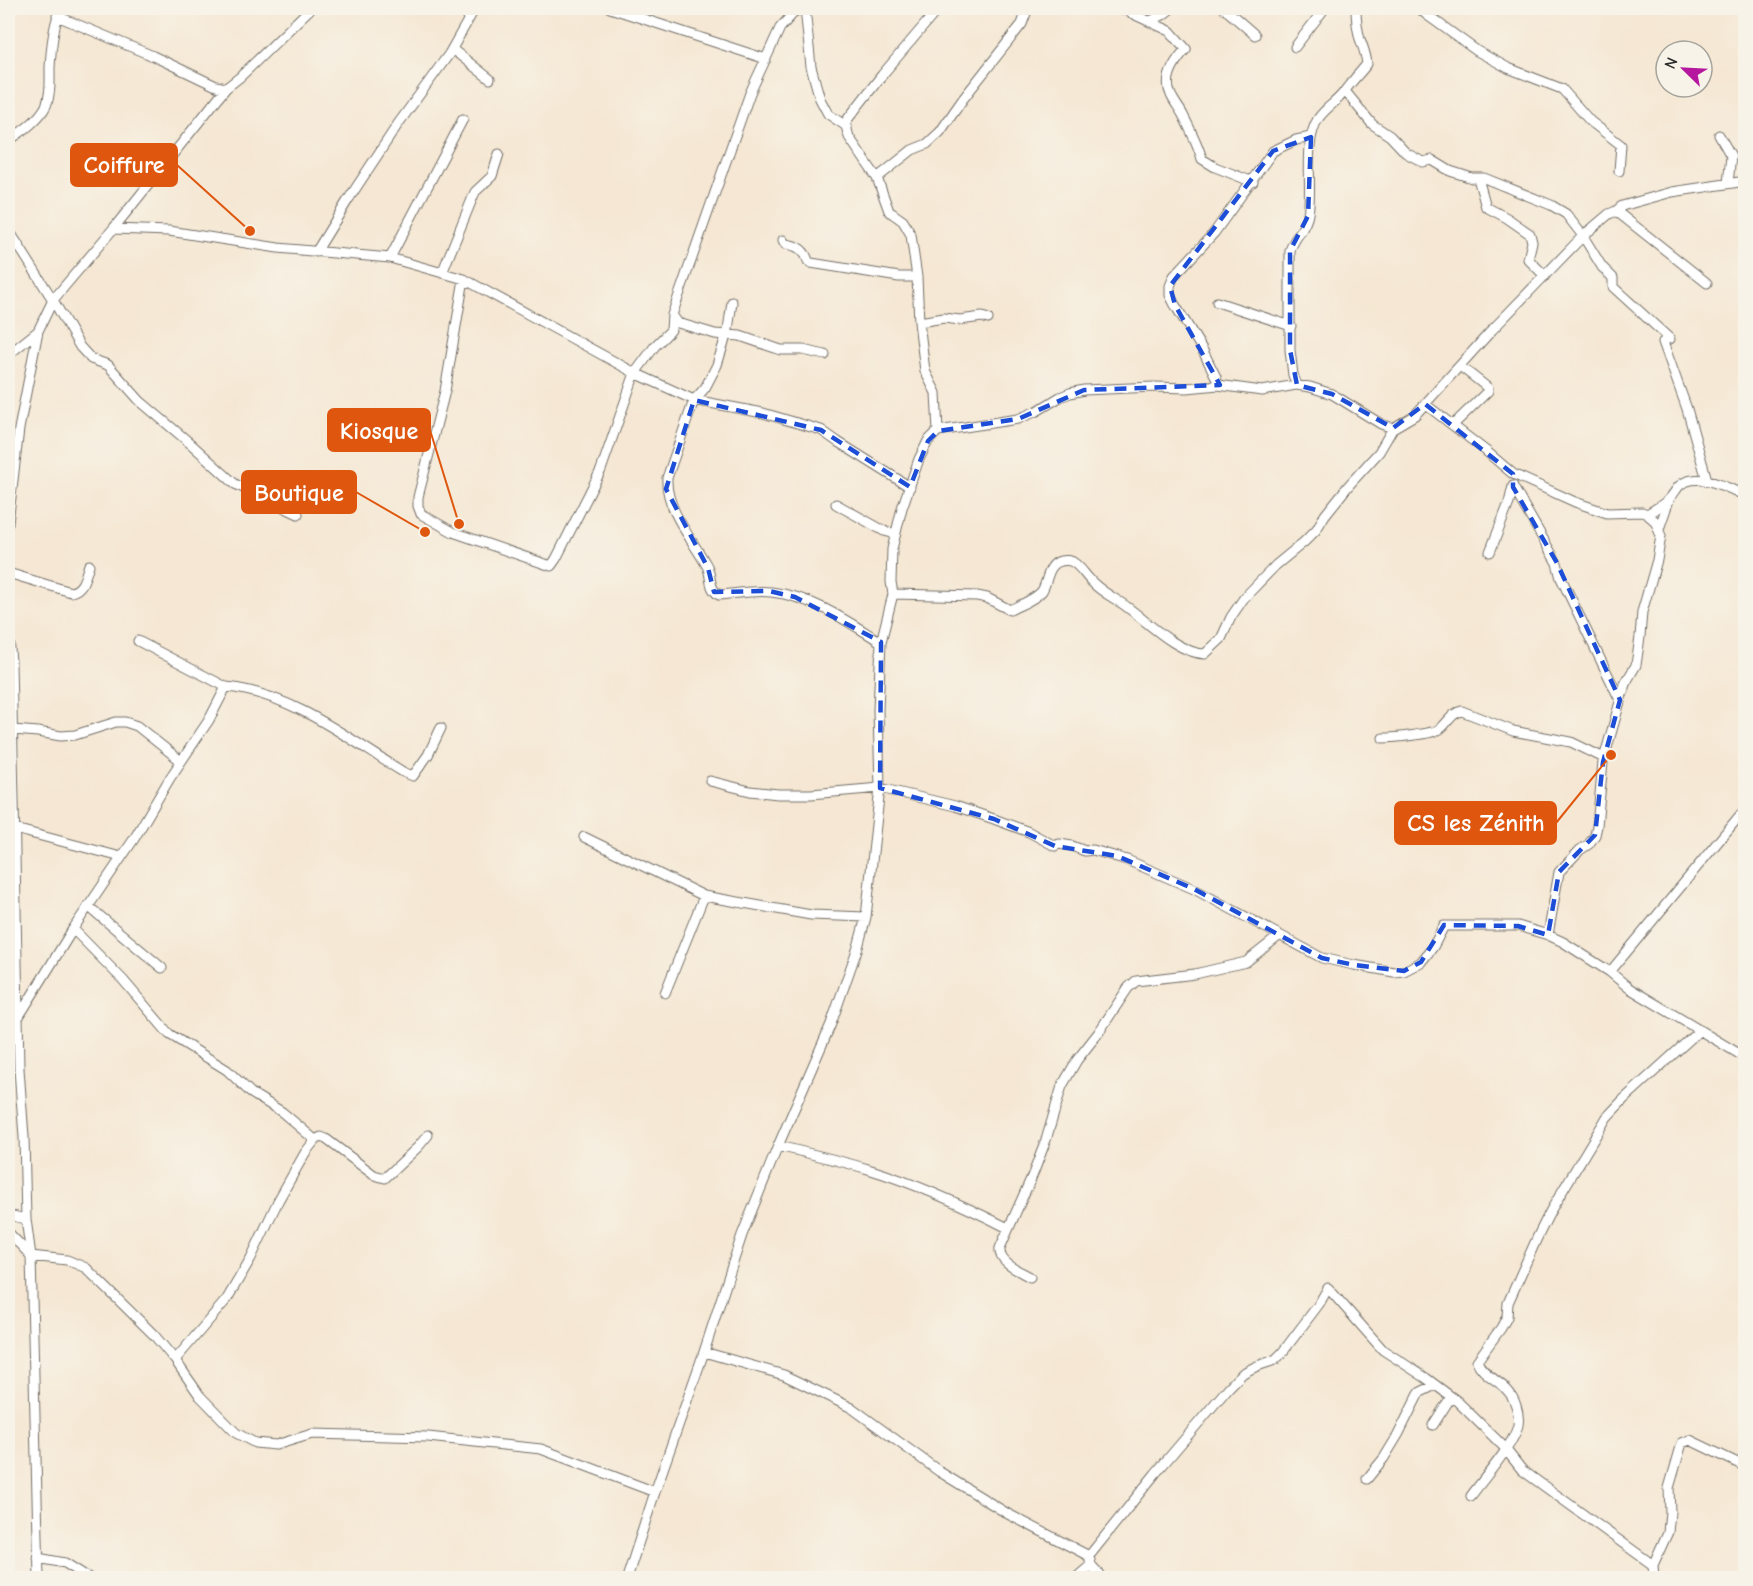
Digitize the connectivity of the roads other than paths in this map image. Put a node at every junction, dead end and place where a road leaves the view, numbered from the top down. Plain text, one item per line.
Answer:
1 (311, 8) edge
2 (475, 8) edge
3 (610, 8) edge
4 (798, 8) edge
5 (805, 8) edge
6 (939, 8) edge
7 (1028, 8) edge
8 (1120, 8) edge
9 (1172, 8) edge
10 (1224, 8) edge
11 (1310, 8) edge
12 (1356, 8) edge
13 (1419, 8) edge
14 (1323, 10) edge
15 (59, 12) edge
16 (1150, 21) junction
17 (1255, 35) dead end
18 (1295, 47) dead end
19 (452, 49) junction
20 (766, 59) junction
21 (490, 79) dead end
22 (226, 88) junction
23 (1345, 91) junction
24 (463, 119) dead end
25 (846, 126) junction
26 (1719, 135) dead end
27 (1311, 136) junction
28 (8, 141) edge
29 (500, 154) dead end
30 (1619, 171) dead end
31 (877, 178) junction
32 (1478, 178) junction
33 (1746, 181) edge
34 (1253, 182) junction
35 (1728, 183) junction
36 (1616, 212) junction
37 (8, 229) edge
38 (113, 229) junction
39 (1583, 236) junction
40 (783, 240) dead end
41 (316, 252) junction
42 (390, 258) junction
43 (442, 273) junction
44 (1545, 276) junction
45 (917, 277) junction
46 (464, 279) junction
47 (1707, 283) dead end
48 (53, 300) junction
49 (732, 302) dead end
50 (1217, 302) dead end
51 (672, 315) junction
52 (988, 319) dead end
53 (919, 322) junction
54 (1291, 326) junction
55 (38, 331) junction
56 (727, 334) junction
57 (8, 355) edge
58 (825, 355) dead end
59 (1460, 366) junction
60 (636, 373) junction
61 (1297, 385) junction
62 (1218, 386) junction
63 (694, 400) junction
64 (1425, 404) junction
65 (1453, 425) junction
66 (1393, 428) junction
67 (938, 431) junction
68 (1514, 474) junction
69 (1707, 480) junction
70 (1513, 486) junction
71 (910, 487) junction
72 (1746, 496) edge
73 (1669, 499) junction
74 (836, 504) dead end
75 (298, 514) dead end
76 (1647, 514) junction
77 (8, 524) edge
78 (1659, 529) junction
79 (896, 534) junction
80 (1490, 552) dead end
81 (89, 565) dead end
82 (8, 573) edge
83 (893, 594) junction
84 (8, 622) edge
85 (138, 641) dead end
86 (881, 642) junction
87 (226, 687) junction
88 (1620, 700) junction
89 (441, 728) dead end
90 (12, 730) junction
91 (1383, 738) dead end
92 (1604, 758) junction
93 (181, 761) junction
94 (710, 781) dead end
95 (880, 788) junction
96 (1746, 808) edge
97 (15, 829) junction
98 (584, 837) dead end
99 (121, 857) junction
100 (704, 896) junction
101 (88, 906) junction
102 (12, 907) edge
103 (866, 917) junction
104 (73, 929) junction
105 (1548, 935) junction
106 (1279, 936) junction
107 (162, 968) dead end
108 (1610, 972) junction
109 (665, 993) dead end
110 (18, 1018) junction
111 (1699, 1031) junction
112 (1746, 1058) edge
113 (428, 1135) dead end
114 (315, 1140) junction
115 (778, 1146) junction
116 (8, 1215) edge
117 (26, 1219) junction
118 (1008, 1228) junction
119 (8, 1232) edge
120 (31, 1256) junction
121 (1030, 1277) dead end
122 (704, 1352) junction
123 (175, 1360) junction
124 (1435, 1385) junction
125 (1451, 1397) junction
126 (1433, 1425) dead end
127 (1505, 1449) junction
128 (1746, 1467) edge
129 (1367, 1479) dead end
130 (655, 1492) junction
131 (1471, 1496) dead end
132 (38, 1558) junction
133 (1090, 1560) junction
134 (1653, 1565) junction
135 (39, 1578) edge
136 (89, 1578) edge
137 (627, 1578) edge
138 (1076, 1578) edge
139 (1103, 1578) edge
140 (1653, 1578) edge

1 - 22 street
2 - 19 street
3 - 20 street
4 - 20 street
5 - 25 street
6 - 25 street
7 - 31 street
8 - 16 street
9 - 16 street
10 - 17 street
11 - 14 street
12 - 23 street
13 - 30 street
14 - 18 street
15 - 22 street
15 - 28 street
16 - 34 street
19 - 21 street
19 - 41 street
20 - 51 street
22 - 38 street
23 - 27 street
23 - 32 street
24 - 42 street
25 - 31 street
26 - 35 street
27 - 34 street
27 - 54 street
29 - 43 street
31 - 45 street
32 - 39 street
32 - 44 street
33 - 35 street
34 - 62 street
35 - 36 street
36 - 39 street
36 - 47 street
37 - 48 street
38 - 41 street
38 - 48 street
39 - 44 street
39 - 69 street
40 - 45 street
41 - 42 street
42 - 43 street
43 - 46 street
44 - 59 street
45 - 53 street
46 - 60 street
46 - 60 street
48 - 55 street
48 - 75 street
49 - 56 street
50 - 54 street
51 - 56 street
51 - 60 street
52 - 53 street
53 - 67 street
54 - 61 street
55 - 57 street
55 - 77 street
56 - 58 street
56 - 63 street
59 - 64 street
59 - 65 street
60 - 63 street
61 - 62 street
61 - 66 street
62 - 67 street
63 - 71 street
63 - 86 street
64 - 65 street
64 - 66 street
65 - 68 street
66 - 83 street
67 - 71 street
68 - 70 street
68 - 76 street
69 - 72 street
69 - 73 street
70 - 80 street
70 - 88 street
71 - 79 street
73 - 76 street
73 - 78 street
74 - 79 street
76 - 78 street
78 - 88 street
79 - 83 street
81 - 82 street
83 - 86 street
84 - 90 street
85 - 87 street
86 - 95 street
87 - 89 street
87 - 93 street
88 - 92 street
90 - 93 street
90 - 97 street
91 - 92 street
92 - 105 street
93 - 99 street
94 - 95 street
95 - 103 street
95 - 106 street
96 - 108 street
97 - 99 street
97 - 102 street
98 - 100 street
99 - 101 street
100 - 103 street
100 - 109 street
101 - 104 street
101 - 107 street
102 - 110 street
103 - 115 street
104 - 110 street
104 - 114 street
105 - 106 street
105 - 108 street
106 - 118 street
108 - 111 street
110 - 117 street
111 - 112 street
111 - 127 street
113 - 114 street
114 - 123 street
115 - 118 street
115 - 122 street
116 - 117 street
117 - 120 street
118 - 121 street
119 - 120 street
120 - 123 street
120 - 132 street
122 - 130 street
122 - 133 street
123 - 130 street
124 - 125 street
124 - 129 street
124 - 133 street
125 - 126 street
125 - 127 street
127 - 131 street
127 - 134 street
128 - 134 street
130 - 137 street
132 - 135 street
132 - 136 street
133 - 138 street
133 - 139 street
134 - 140 street

